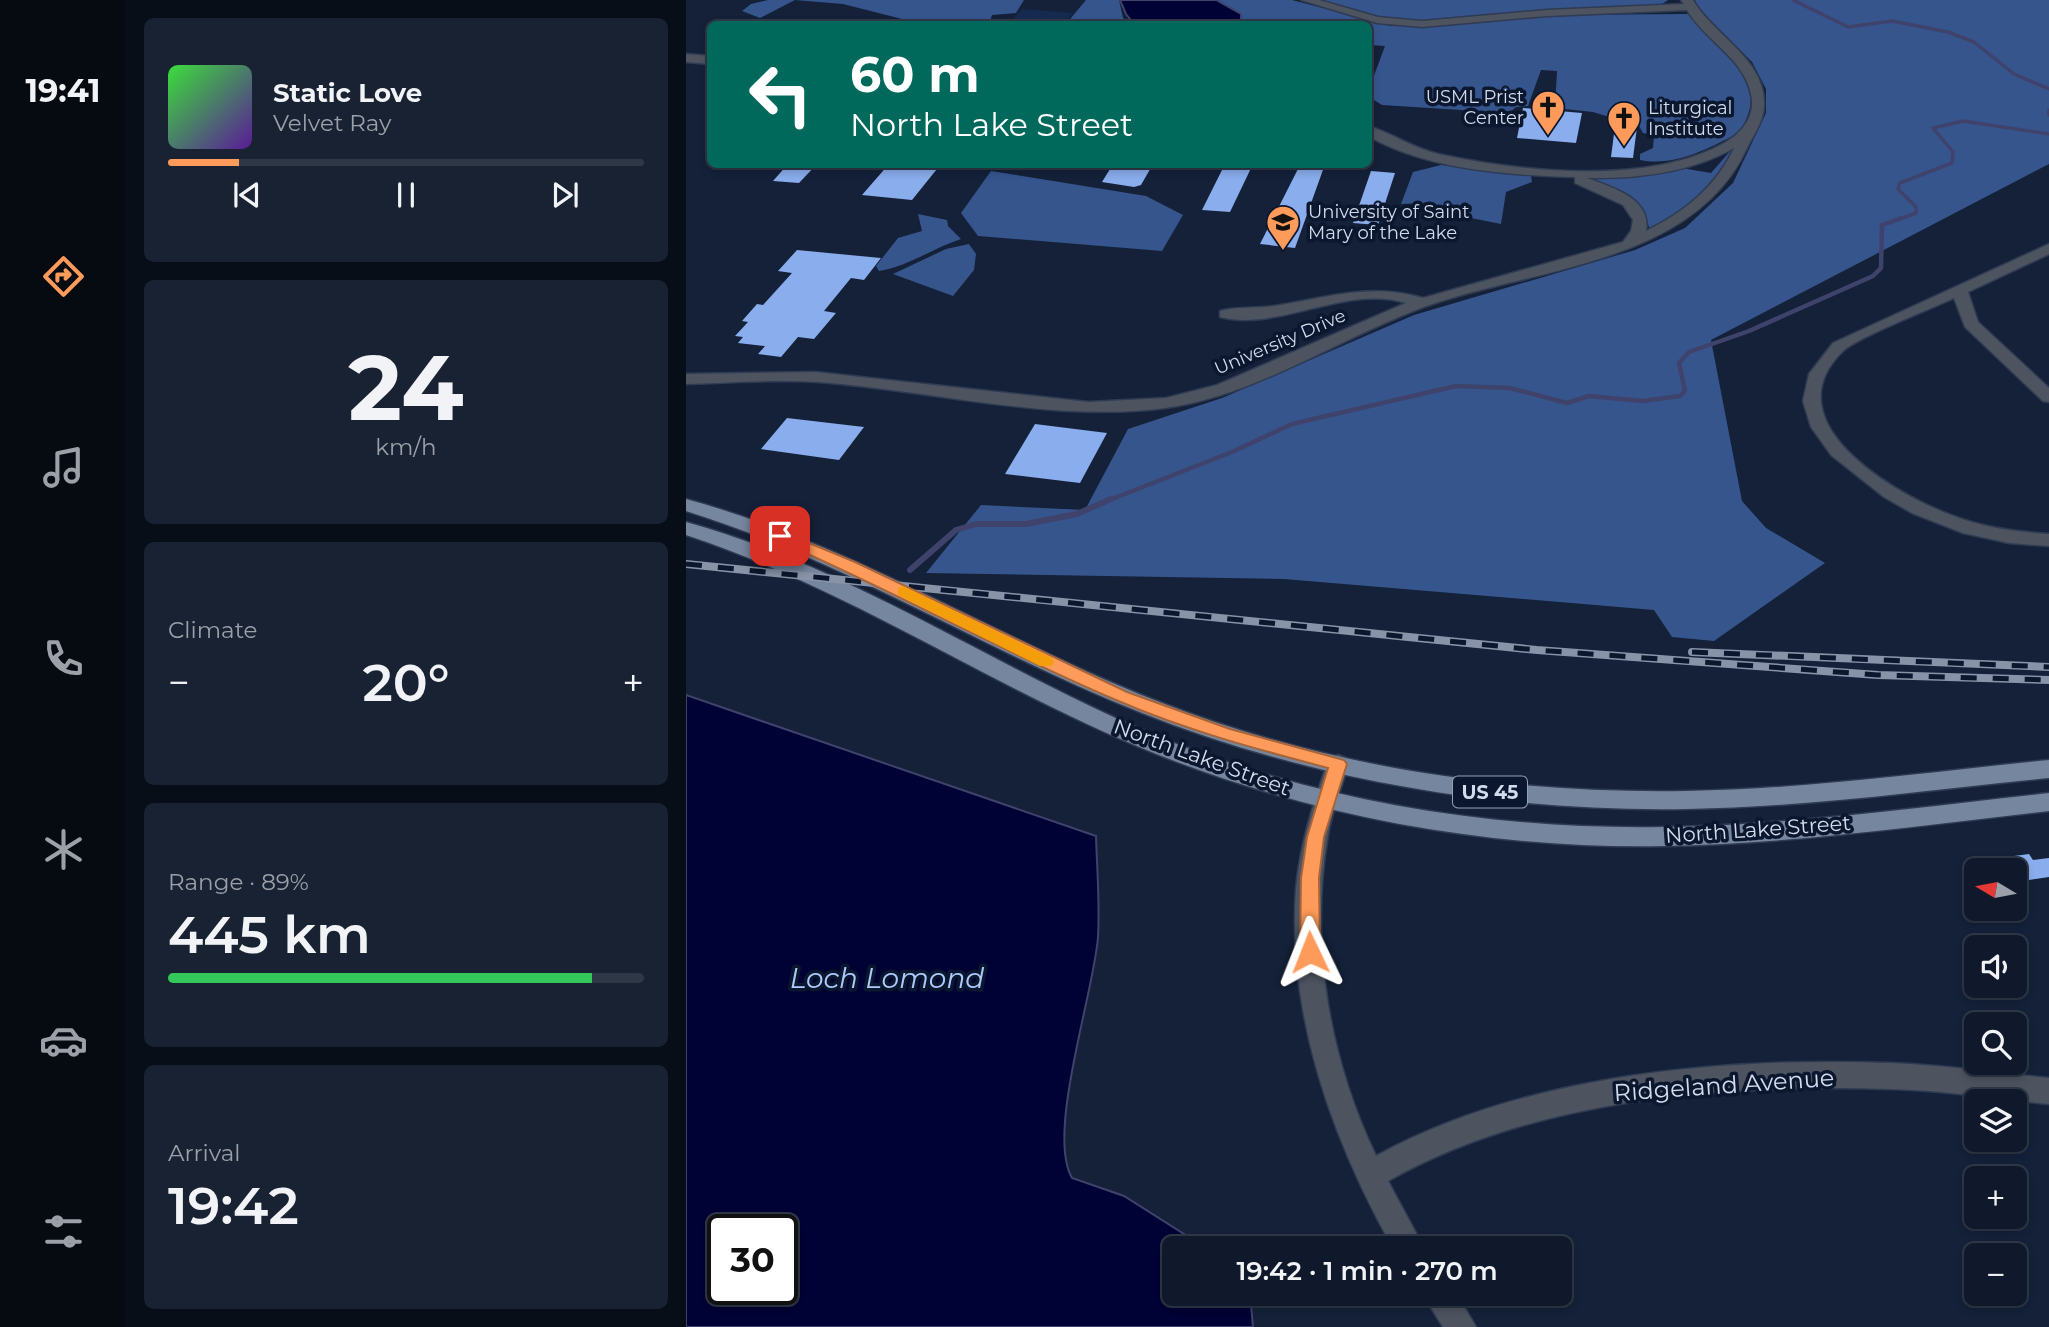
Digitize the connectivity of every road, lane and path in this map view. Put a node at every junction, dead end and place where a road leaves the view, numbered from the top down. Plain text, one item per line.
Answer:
1 (1307, 0) edge
2 (1688, 4) edge
3 (686, 58) edge
4 (707, 60) edge
5 (1372, 132) edge
6 (1747, 135) junction
7 (1568, 175) junction
8 (1628, 245) junction
9 (2049, 248) edge
10 (1959, 289) junction
11 (1422, 303) junction
12 (1226, 314) dead end
13 (686, 379) edge
14 (2049, 397) edge
15 (686, 505) edge
16 (686, 528) edge
17 (2049, 540) edge
18 (1338, 764) junction
19 (2049, 769) edge
20 (1326, 800) junction
21 (2049, 802) edge
22 (2049, 1091) edge
23 (1371, 1175) junction
24 (1403, 1236) edge
25 (1446, 1306) edge
26 (1461, 1327) edge

1 - 2 street
2 - 6 street, University Drive
3 - 4 street
5 - 7 street
6 - 7 street
6 - 8 street, University Drive
7 - 8 street
8 - 11 street, University Drive
9 - 10 street
10 - 14 street
10 - 17 street
11 - 12 street
11 - 13 street, University Drive
15 - 18 main road, North Lake Street / US 45
16 - 20 main road, North Lake Street / US 45
18 - 19 main road, North Lake Street / US 45
18 - 20 street
20 - 21 main road, North Lake Street / US 45
20 - 23 street
22 - 23 street, Ridgeland Avenue
23 - 24 street
25 - 26 street

